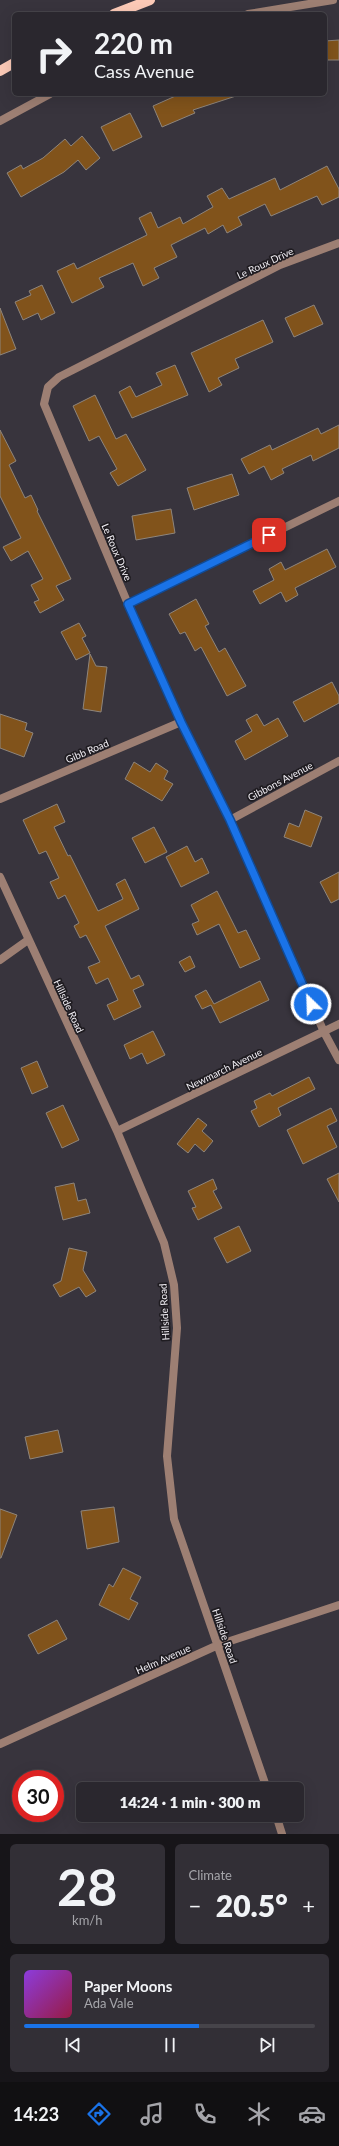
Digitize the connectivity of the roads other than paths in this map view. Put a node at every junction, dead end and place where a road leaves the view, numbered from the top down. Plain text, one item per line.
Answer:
1 (150, 0) edge
2 (333, 0) edge
3 (119, 12) edge
4 (260, 12) edge
5 (12, 64) edge
6 (0, 71) edge
7 (46, 96) edge
8 (0, 121) edge
9 (339, 243) edge
10 (339, 501) edge
11 (128, 604) junction
12 (181, 722) junction
13 (339, 761) edge
14 (0, 799) edge
15 (230, 820) junction
16 (0, 877) edge
17 (28, 940) junction
18 (0, 960) edge
19 (339, 1024) edge
20 (324, 1032) junction
21 (339, 1060) edge
22 (116, 1131) junction
23 (339, 1605) edge
24 (218, 1644) junction
25 (0, 1744) edge
26 (265, 1782) edge
27 (278, 1822) edge
28 (282, 1834) edge

1 - 3 main road
2 - 4 street
5 - 6 main road
7 - 8 street
9 - 11 street, Le Roux Drive
10 - 11 street
11 - 12 street, Le Roux Drive
12 - 14 street, Gibb Road
12 - 15 street, Le Roux Drive
13 - 15 street, Gibbons Avenue
15 - 20 street, Le Roux Drive
16 - 17 street, Hillside Road
17 - 18 street
17 - 22 street, Hillside Road
19 - 20 street, Newmarch Avenue
20 - 21 street, Le Roux Drive
20 - 22 street, Newmarch Avenue
22 - 24 street, Hillside Road
23 - 24 street, Helm Avenue
24 - 25 street, Helm Avenue
24 - 26 street, Hillside Road
27 - 28 street

